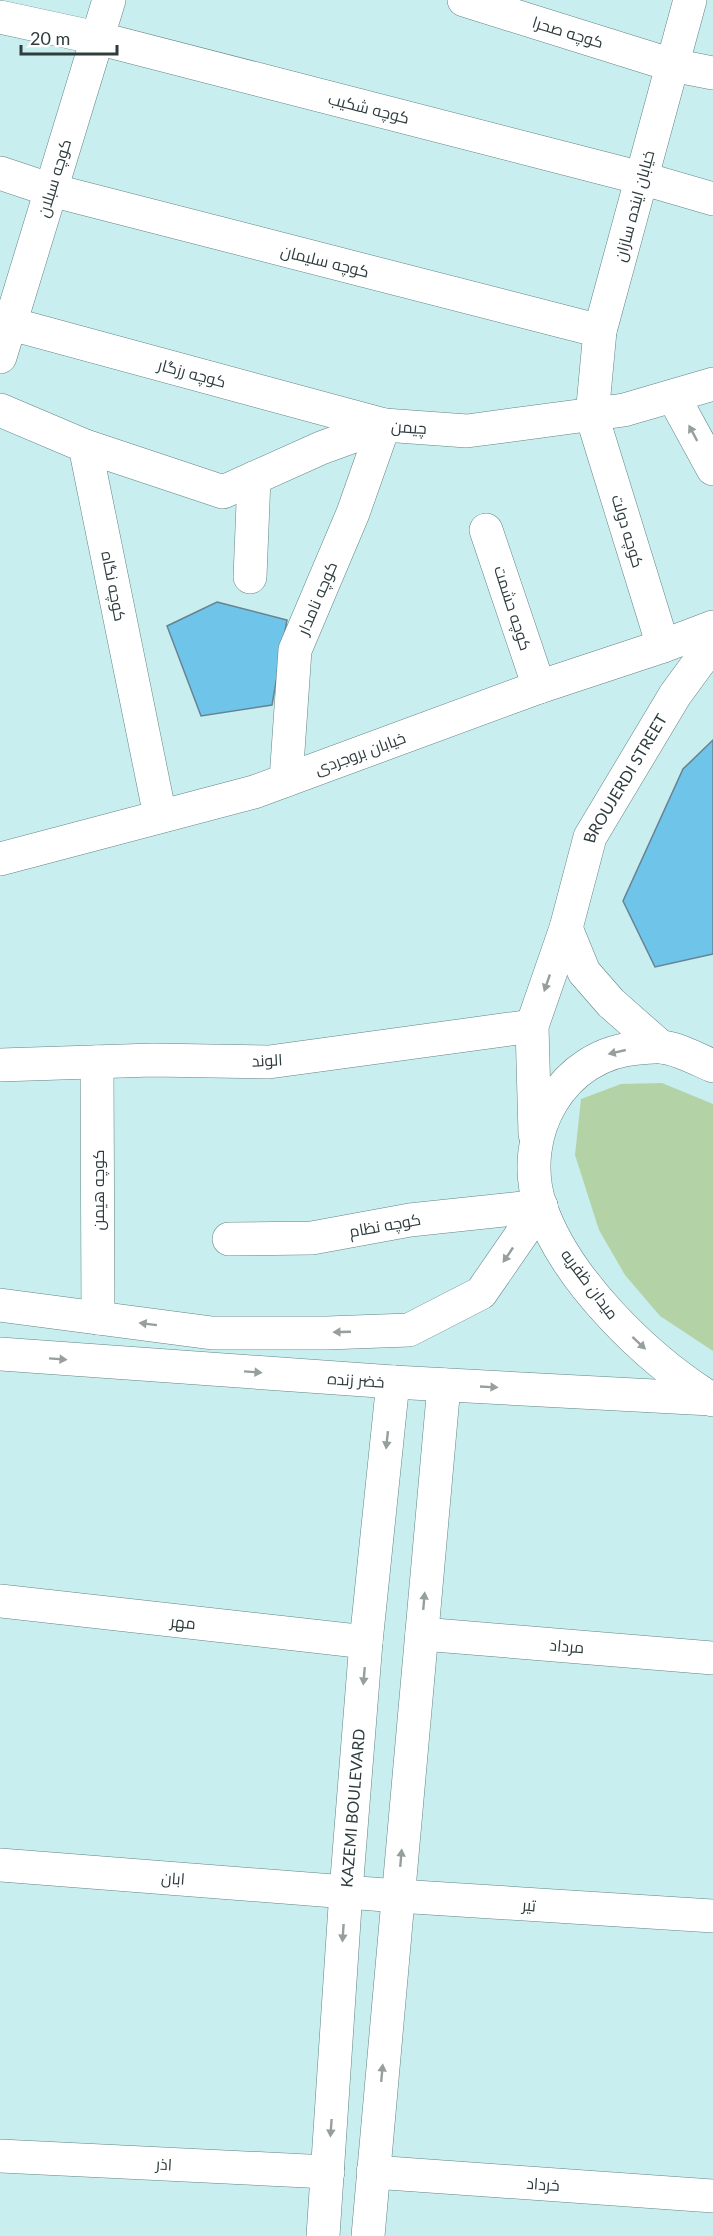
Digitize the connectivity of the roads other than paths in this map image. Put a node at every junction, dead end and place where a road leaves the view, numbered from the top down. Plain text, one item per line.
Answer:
1 (109, 0) edge
2 (464, 0) edge
3 (690, 0) edge
4 (0, 17) edge
5 (97, 38) junction
6 (672, 65) junction
7 (713, 73) edge
8 (0, 173) edge
9 (641, 178) junction
10 (51, 190) junction
11 (713, 199) edge
12 (5, 322) edge
13 (600, 331) junction
14 (0, 357) edge
15 (713, 384) edge
16 (674, 396) junction
17 (0, 410) edge
18 (592, 416) junction
19 (384, 424) junction
20 (85, 446) junction
21 (713, 470) edge
22 (254, 478) junction
23 (486, 530) dead end
24 (250, 577) dead end
25 (713, 627) edge
26 (713, 643) edge
27 (663, 646) junction
28 (539, 687) junction
29 (286, 780) junction
30 (160, 816) junction
31 (0, 859) edge
32 (566, 928) junction
33 (532, 1026) junction
34 (661, 1047) junction
35 (98, 1062) junction
36 (0, 1065) edge
37 (713, 1066) edge
38 (535, 1148) junction
39 (541, 1206) junction
40 (229, 1239) dead end
41 (0, 1305) edge
42 (98, 1318) junction
43 (0, 1354) edge
44 (393, 1382) junction
45 (444, 1385) junction
46 (712, 1399) edge
47 (0, 1601) edge
48 (422, 1634) junction
49 (366, 1642) junction
50 (713, 1658) edge
51 (0, 1865) edge
52 (346, 1891) junction
53 (398, 1896) junction
54 (713, 1916) edge
55 (0, 2156) edge
56 (328, 2172) junction
57 (373, 2172) junction
58 (713, 2196) edge
59 (323, 2236) edge
60 (368, 2236) edge

1 - 5 street, کوچه سبلان
2 - 6 street, کوچه صحرا
3 - 6 street, خیابان اینده سازان
4 - 5 street, کوچه شکیب
5 - 9 street, کوچه شکیب
5 - 10 street, کوچه سبلان
6 - 7 street, کوچه صحرا
6 - 9 street, خیابان اینده سازان
8 - 10 street, کوچه سلیمان
9 - 11 street, کوچه شکیب
9 - 13 street, خیابان اینده سازان
10 - 12 street, کوچه سبلان
10 - 13 street, کوچه سلیمان
12 - 14 street, کوچه سبلان
12 - 19 street, کوچه رزگار
13 - 18 street, خیابان اینده سازان
15 - 16 street, چیمن
16 - 18 street, چیمن
21 -> 16 street
17 - 20 street
18 - 19 street, چیمن
18 - 27 street, کوچه دولت
19 - 22 street, چیمن
19 - 29 street, کوچه نامدار
20 - 22 street, چیمن
20 - 30 street, کوچه نگاه
22 - 24 street
23 - 28 street, کوچه حشمت
25 - 27 street, خیابان بروجردی
26 - 32 street, BROUJERDI STREET
27 - 28 street, خیابان بروجردی
28 - 29 street, خیابان بروجردی
29 - 30 street, خیابان بروجردی
30 - 31 street, خیابان بروجردی
32 -> 33 street, BROUJERDI STREET
32 - 34 street
33 - 35 street, الوند
33 - 38 street
34 - 37 street, میدان ظفریه
34 -> 38 street, میدان ظفریه
35 - 36 street, الوند
35 - 42 street, کوچه هیمن
38 - 39 street, میدان ظفریه
39 - 40 street, کوچه نظام
39 -> 42 street
39 -> 46 street, میدان ظفریه
41 - 42 street
43 -> 44 street, خضر زنده
44 - 45 street, خضر زنده
44 -> 49 street, KAZEMI BOULEVARD
45 -> 46 street, خضر زنده
48 -> 45 street
47 - 49 street, مهر
48 - 50 street, مرداد
53 -> 48 street
49 -> 52 street, KAZEMI BOULEVARD
51 - 52 street, ابان
52 - 53 street, تیر
52 -> 56 street, KAZEMI BOULEVARD
53 - 54 street, تیر
57 -> 53 street
55 - 56 street, اذر
56 - 59 street, KAZEMI BOULEVARD
57 - 58 street, خرداد
57 - 60 street

